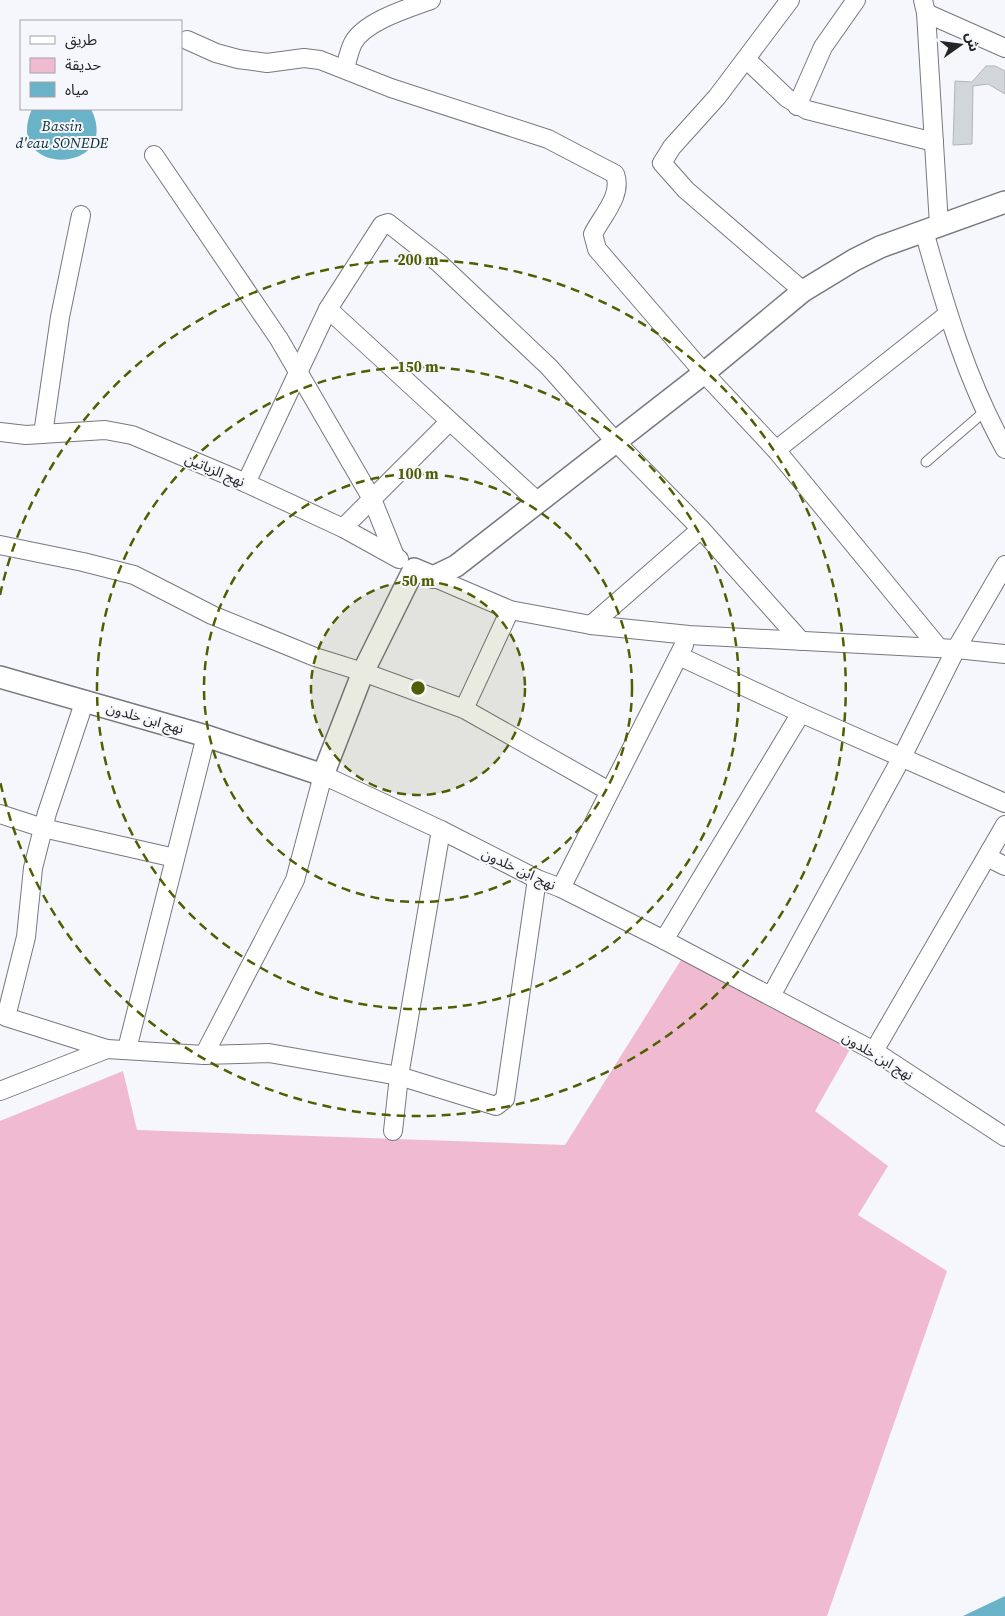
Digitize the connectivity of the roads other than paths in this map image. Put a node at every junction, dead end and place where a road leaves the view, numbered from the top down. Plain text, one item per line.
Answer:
1 (431, 0) edge
2 (790, 0) edge
3 (856, 0) edge
4 (924, 6) edge
5 (187, 40) dead end
6 (1005, 48) edge
7 (746, 59) junction
8 (345, 69) junction
9 (797, 106) junction
10 (934, 142) junction
11 (154, 155) dead end
12 (1005, 202) edge
13 (82, 215) dead end
14 (931, 228) junction
15 (804, 292) junction
16 (328, 310) junction
17 (948, 314) junction
18 (296, 373) junction
19 (704, 373) junction
20 (984, 412) junction
21 (449, 422) junction
22 (0, 432) edge
23 (43, 434) junction
24 (615, 441) junction
25 (1005, 449) edge
26 (776, 450) junction
27 (926, 462) dead end
28 (246, 483) junction
29 (372, 499) junction
30 (537, 501) junction
31 (343, 528) junction
32 (701, 529) junction
33 (1, 548) edge
34 (395, 556) junction
35 (1005, 565) edge
36 (424, 573) junction
37 (510, 610) junction
38 (591, 625) junction
39 (689, 635) junction
40 (801, 641) junction
41 (947, 648) junction
42 (1005, 654) edge
43 (679, 656) junction
44 (363, 672) junction
45 (0, 677) edge
46 (84, 700) junction
47 (464, 709) junction
48 (801, 713) junction
49 (206, 736) junction
50 (902, 757) junction
51 (323, 775) junction
52 (609, 791) junction
53 (1005, 803) edge
54 (0, 814) edge
55 (1005, 825) edge
56 (43, 828) junction
57 (441, 830) junction
58 (986, 857) junction
59 (175, 858) junction
60 (1005, 866) edge
61 (537, 879) junction
62 (560, 888) junction
63 (664, 940) junction
64 (771, 996) junction
65 (3, 1016) edge
66 (107, 1049) junction
67 (127, 1049) junction
68 (874, 1051) junction
69 (204, 1055) junction
70 (399, 1076) junction
71 (0, 1091) edge
72 (393, 1131) dead end
73 (1005, 1137) edge

1 - 8 street
2 - 7 street
3 - 9 street
4 - 6 street
4 - 10 street
5 - 8 street
7 - 9 street
7 - 15 street
8 - 19 street
9 - 10 street
10 - 14 street
11 - 18 street
12 - 14 street
13 - 23 street
14 - 15 street
14 - 17 street
15 - 19 street
16 - 18 street
16 - 21 street
16 - 24 street
17 - 20 street
17 - 26 street
18 - 28 street
18 - 29 street
19 - 24 street
19 - 26 street
20 - 25 street
20 - 27 lane
21 - 29 street
21 - 30 street
22 - 23 street, نهج الزياتين
23 - 28 street, نهج الزياتين
24 - 30 street
24 - 32 street
26 - 41 street
28 - 31 street, نهج الزياتين
29 - 31 street
29 - 34 street
30 - 36 street
31 - 34 street, نهج الزياتين
32 - 38 street
32 - 40 street
33 - 44 street
34 - 36 street, نهج الزياتين
35 - 41 street
36 - 37 street, نهج الزياتين
36 - 44 street
37 - 38 street, نهج الزياتين
37 - 47 street
38 - 39 street, نهج الزياتين
39 - 40 street, نهج الزياتين
39 - 43 street
40 - 41 street, نهج الزياتين
41 - 42 street, نهج الزياتين
41 - 50 street
43 - 48 street
43 - 52 street
44 - 47 street
44 - 51 street
45 - 46 street, نهج ابن خلدون
46 - 49 street, نهج ابن خلدون
46 - 56 street
47 - 52 street
48 - 50 street
48 - 63 street
49 - 51 street, نهج ابن خلدون
49 - 59 street
50 - 53 street
50 - 64 street
51 - 57 street, نهج ابن خلدون
51 - 69 street
52 - 62 street
54 - 56 street
55 - 58 street
56 - 59 street
56 - 65 street
57 - 61 street, نهج ابن خلدون
57 - 70 street
58 - 60 street
58 - 68 street
59 - 67 street
61 - 62 street, نهج ابن خلدون
61 - 70 street
62 - 63 street, نهج ابن خلدون
63 - 64 street, نهج ابن خلدون
64 - 68 street, نهج ابن خلدون
65 - 66 street
66 - 67 street
66 - 71 street
67 - 69 street
68 - 73 street, نهج ابن خلدون
69 - 70 street
70 - 72 street

